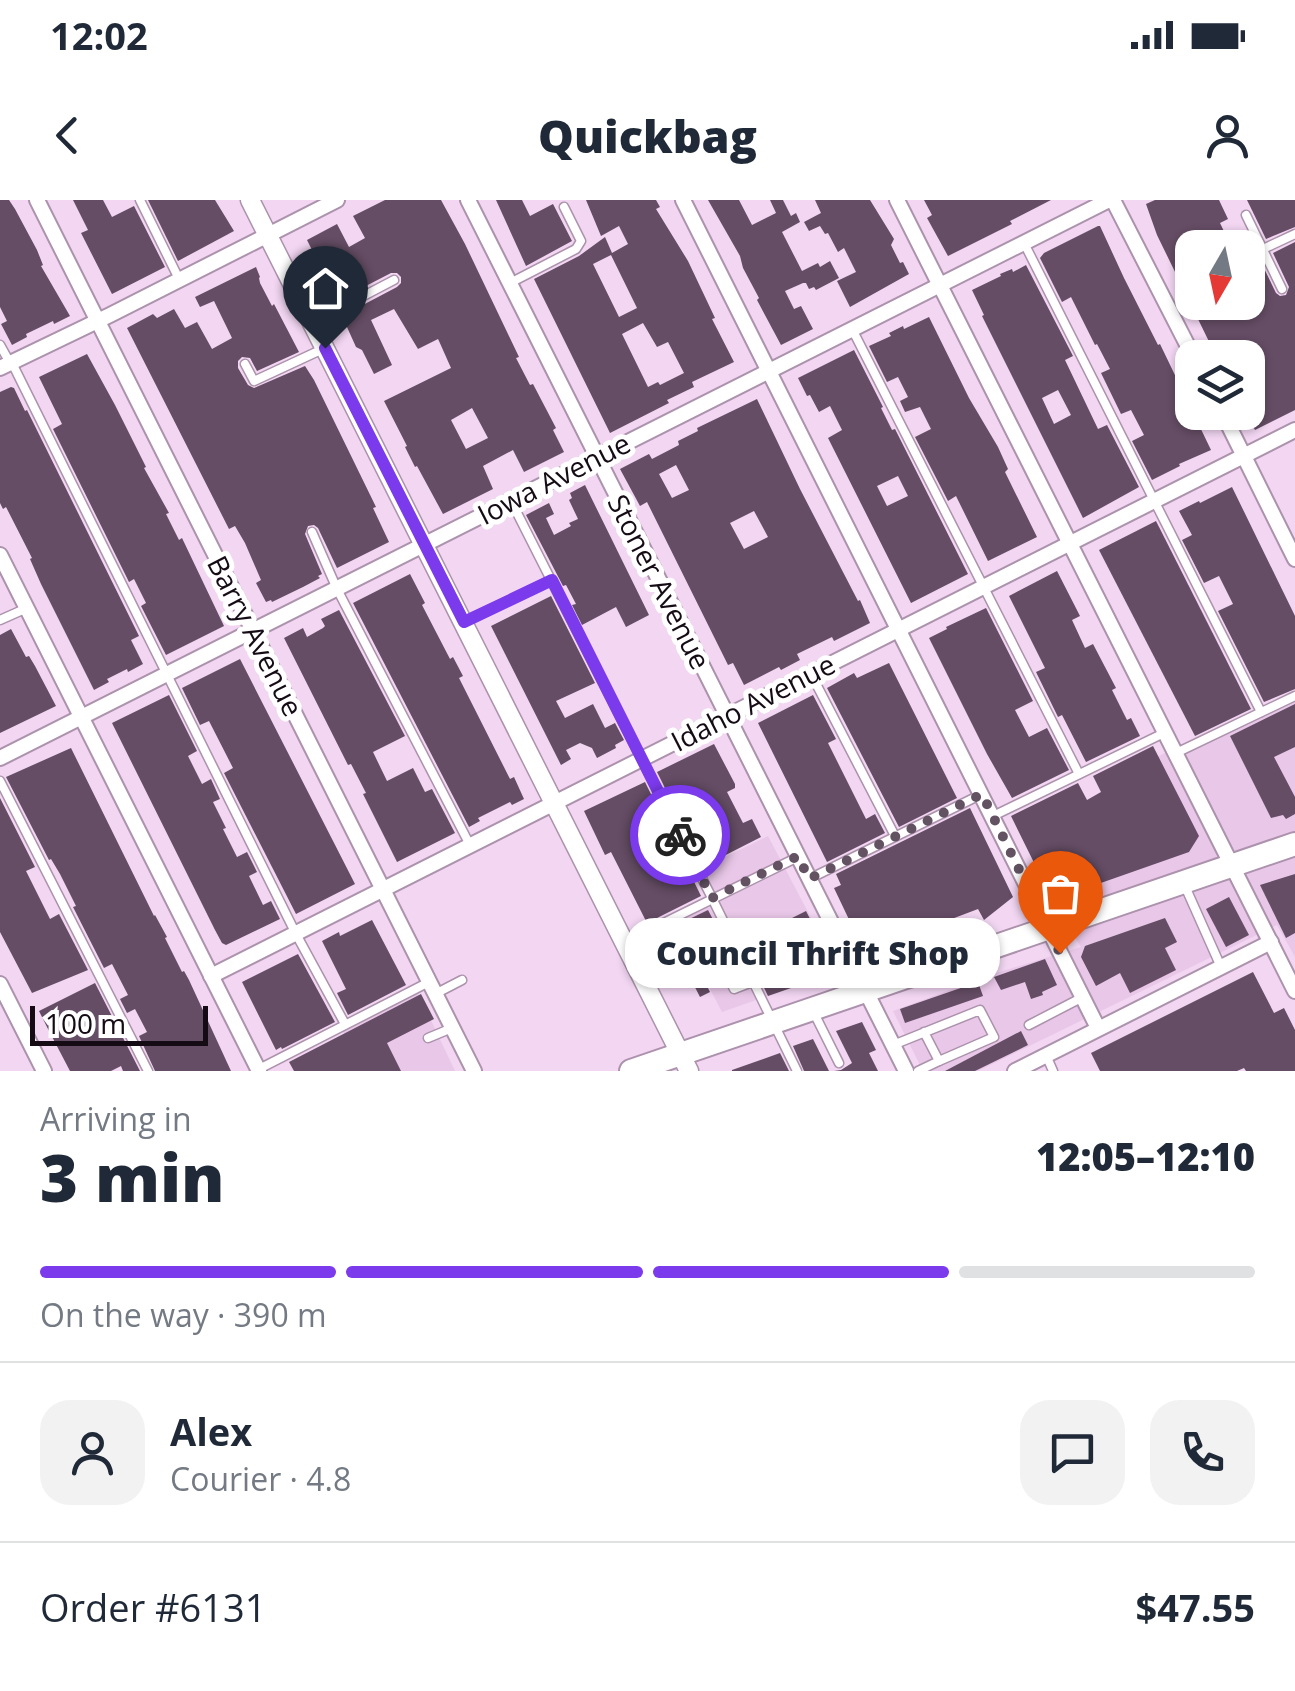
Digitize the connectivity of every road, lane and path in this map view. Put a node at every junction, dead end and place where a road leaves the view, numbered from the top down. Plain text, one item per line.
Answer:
1 (38, 200) edge
2 (140, 200) edge
3 (250, 200) edge
4 (337, 200) edge
5 (468, 200) edge
6 (682, 200) edge
7 (898, 200) edge
8 (1111, 200) edge
9 (564, 207) dead end
10 (1246, 215) dead end
11 (1254, 230) edge
12 (268, 234) junction
13 (1295, 234) edge
14 (1024, 243) junction
15 (1265, 248) edge
16 (1265, 253) edge
17 (179, 279) junction
18 (394, 280) dead end
19 (510, 283) junction
20 (940, 285) junction
21 (1282, 289) dead end
22 (98, 321) junction
23 (312, 322) junction
24 (852, 329) junction
25 (1185, 340) edge
26 (0, 345) edge
27 (325, 348) junction
28 (245, 364) dead end
29 (7, 365) edge
30 (768, 371) junction
31 (1231, 430) edge
32 (1295, 430) edge
33 (1244, 455) junction
34 (596, 458) junction
35 (511, 501) junction
36 (1156, 502) junction
37 (312, 532) dead end
38 (1072, 543) junction
39 (424, 545) junction
40 (0, 554) edge
41 (1295, 560) edge
42 (552, 580) junction
43 (985, 587) junction
44 (337, 589) junction
45 (27, 608) junction
46 (0, 620) edge
47 (464, 622) junction
48 (898, 630) junction
49 (253, 631) junction
50 (168, 674) junction
51 (811, 674) junction
52 (1295, 696) edge
53 (1261, 712) junction
54 (726, 716) junction
55 (82, 718) junction
56 (1166, 732) junction
57 (1176, 753) junction
58 (0, 758) edge
59 (642, 760) junction
60 (1079, 774) junction
61 (0, 781) edge
62 (982, 794) junction
63 (555, 803) junction
64 (993, 816) junction
65 (894, 836) junction
66 (1295, 844) edge
67 (471, 847) junction
68 (798, 856) junction
69 (1232, 866) junction
70 (809, 879) junction
71 (1183, 882) junction
72 (382, 889) junction
73 (712, 898) junction
74 (1048, 928) junction
75 (296, 934) junction
76 (625, 942) junction
77 (1271, 942) junction
78 (1289, 965) edge
79 (724, 966) dead end
80 (1221, 967) junction
81 (211, 976) junction
82 (462, 980) dead end
83 (752, 982) junction
84 (0, 984) edge
85 (432, 988) junction
86 (1295, 990) edge
87 (865, 991) junction
88 (1083, 998) junction
89 (812, 1009) junction
90 (771, 1022) junction
91 (345, 1024) junction
92 (1029, 1025) dead end
93 (452, 1028) junction
94 (1098, 1028) junction
95 (924, 1032) junction
96 (428, 1038) dead end
97 (892, 1045) junction
98 (1046, 1055) junction
99 (939, 1061) junction
100 (685, 1062) edge
101 (839, 1063) dead end
102 (259, 1070) edge
103 (44, 1071) edge
104 (148, 1071) edge
105 (474, 1071) edge
106 (631, 1071) edge
107 (797, 1071) edge
108 (906, 1071) edge
109 (918, 1071) edge
110 (1014, 1071) edge
111 (1053, 1071) edge

1 - 22 street, Barry Avenue
2 - 17 lane
3 - 12 street
4 - 12 street
5 - 19 street, Stoner Avenue
6 - 30 street
7 - 20 street
8 - 14 street, Iowa Avenue
8 - 25 street
9 - 19 lane
10 - 11 lane
12 - 17 street
12 - 23 street
13 - 15 lane
14 - 20 street, Iowa Avenue
14 - 36 lane
16 - 21 lane
17 - 22 street
18 - 23 lane
19 - 34 street, Stoner Avenue
20 - 24 street, Iowa Avenue
20 - 38 street
22 - 29 street
22 - 49 street, Barry Avenue
23 - 27 street
24 - 30 street, Iowa Avenue
24 - 43 lane
26 - 29 lane
27 - 28 lane
27 - 39 street
29 - 50 lane
30 - 34 street, Iowa Avenue
30 - 48 street
31 - 33 street
32 - 33 street, Idaho Avenue
33 - 36 street, Idaho Avenue
33 - 41 street
34 - 35 street, Iowa Avenue
34 - 54 street, Stoner Avenue
35 - 39 street, Iowa Avenue
35 - 42 lane
36 - 38 street, Idaho Avenue
36 - 53 lane
37 - 44 lane
38 - 43 street, Idaho Avenue
38 - 56 street
39 - 44 street, Iowa Avenue
39 - 47 street
40 - 45 street
42 - 47 lane
42 - 59 lane
43 - 48 street, Idaho Avenue
43 - 60 lane
44 - 49 street, Iowa Avenue
44 - 67 lane
45 - 46 lane
45 - 55 street
47 - 63 street
48 - 51 street, Idaho Avenue
48 - 62 street
49 - 50 street, Iowa Avenue
49 - 72 street, Barry Avenue
50 - 55 street, Iowa Avenue
50 - 75 lane
51 - 54 street, Idaho Avenue
51 - 65 lane
52 - 53 lane
53 - 57 lane
54 - 59 street, Idaho Avenue
54 - 68 street, Stoner Avenue
55 - 58 street, Iowa Avenue
55 - 81 street
56 - 57 street
56 - 60 lane
57 - 69 street
59 - 63 street, Idaho Avenue
59 - 73 lane
60 - 64 lane
61 - 104 lane
62 - 64 street
62 - 65 lane
63 - 67 street, Idaho Avenue
63 - 76 street
64 - 74 street
65 - 70 lane
66 - 69 main road
67 - 72 street, Idaho Avenue
68 - 70 street, Stoner Avenue
68 - 73 lane
69 - 71 main road
69 - 77 street
70 - 87 street, Stoner Avenue
71 - 74 main road
71 - 80 lane
72 - 75 street, Idaho Avenue
72 - 85 street, Barry Avenue
73 - 76 lane
73 - 83 lane
74 - 87 main road
74 - 88 street
75 - 81 street, Idaho Avenue
75 - 91 lane
76 - 100 street
77 - 78 street
77 - 80 street
78 - 86 street
79 - 83 lane
80 - 94 street
81 - 102 street
82 - 85 lane
83 - 90 lane
84 - 103 street
85 - 91 lane
85 - 93 street, Barry Avenue
87 - 89 main road
87 - 97 street, Stoner Avenue
88 - 92 lane
88 - 94 street
89 - 90 main road
89 - 101 lane
90 - 100 main road
90 - 107 lane
91 - 102 lane
93 - 96 lane
93 - 105 street, Barry Avenue
94 - 98 street
95 - 97 lane
95 - 99 lane
95 - 99 lane
97 - 108 street, Stoner Avenue
98 - 110 street
98 - 111 lane
99 - 109 lane
100 - 106 main road

